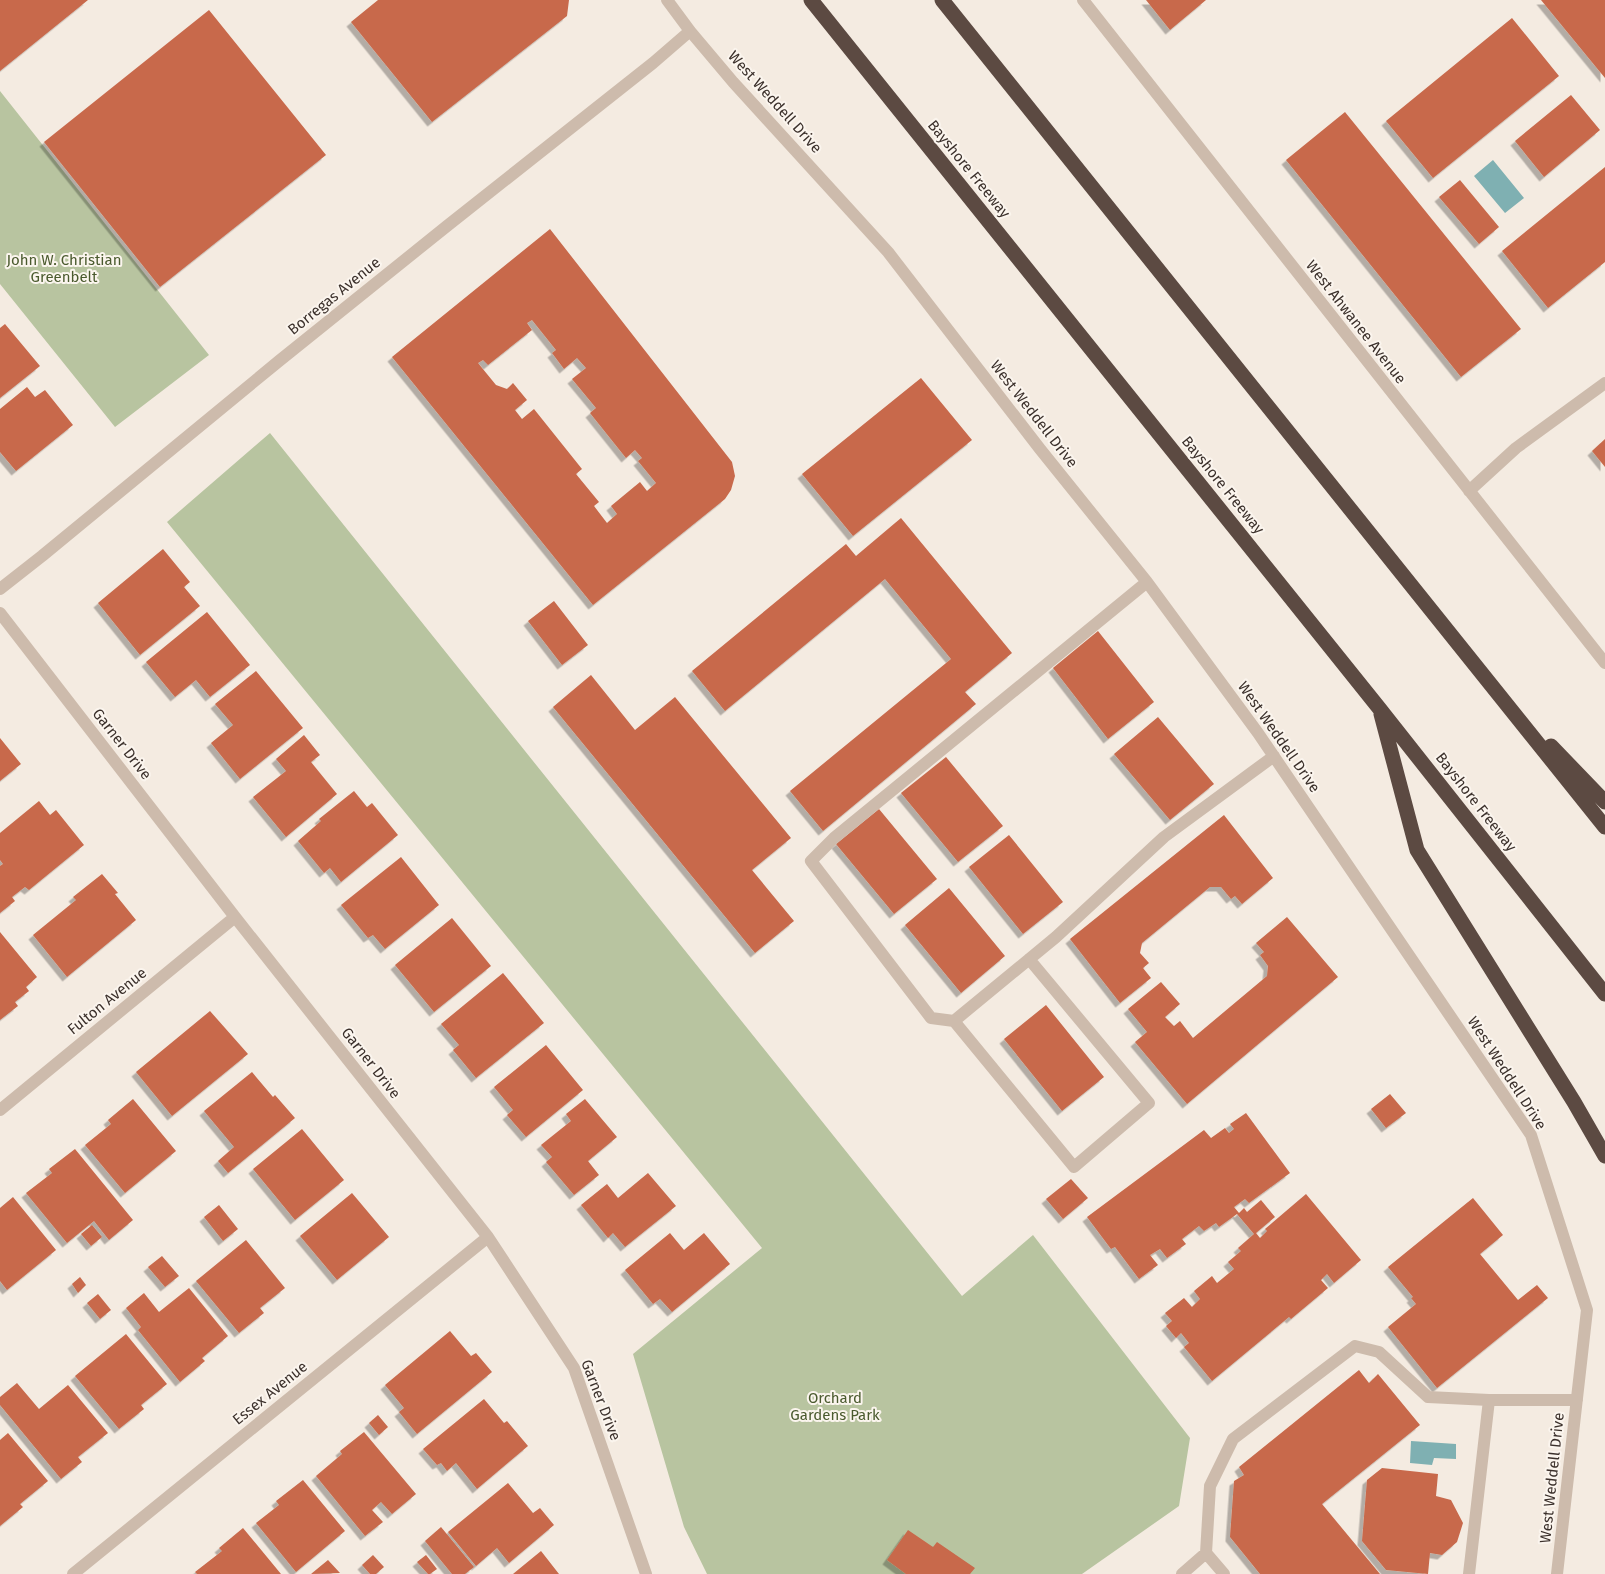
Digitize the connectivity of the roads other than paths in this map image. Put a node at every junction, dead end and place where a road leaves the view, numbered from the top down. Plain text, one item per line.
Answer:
1 (667, 0) edge
2 (811, 0) edge
3 (942, 0) edge
4 (1083, 0) edge
5 (690, 31) junction
6 (1605, 384) edge
7 (1469, 491) junction
8 (1147, 582) junction
9 (0, 589) edge
10 (0, 613) edge
11 (1605, 663) edge
12 (1482, 674) junction
13 (1379, 708) junction
14 (1274, 756) junction
15 (1605, 802) edge
16 (1605, 827) edge
17 (235, 917) junction
18 (1029, 959) junction
19 (1605, 994) edge
20 (954, 1021) junction
21 (0, 1110) edge
22 (1605, 1156) edge
23 (488, 1236) junction
24 (1489, 1400) junction
25 (1577, 1400) junction
26 (1206, 1553) junction
27 (73, 1574) edge
28 (646, 1574) edge
29 (1182, 1574) edge
30 (1224, 1574) edge
31 (1470, 1574) edge
32 (1557, 1574) edge

1 - 5 street, West Weddell Drive
2 - 13 highway, Bayshore Freeway
3 - 12 highway
4 - 7 street, West Ahwanee Avenue
5 - 8 street, West Weddell Drive
5 - 9 street, Borregas Avenue
6 - 7 street
7 - 11 street, West Ahwanee Avenue
8 - 14 street, West Weddell Drive
8 - 20 street
10 - 17 street, Garner Drive
12 - 15 highway
12 - 16 highway
13 - 19 highway, Bayshore Freeway
13 - 22 highway
14 - 18 street
14 - 25 street, West Weddell Drive
17 - 21 street, Fulton Avenue
17 - 23 street, Garner Drive
18 - 20 street
18 - 20 street
23 - 27 street, Essex Avenue
23 - 28 street, Garner Drive
24 - 25 street
24 - 26 street
24 - 31 street
25 - 32 street, West Weddell Drive
26 - 29 street
26 - 30 street

